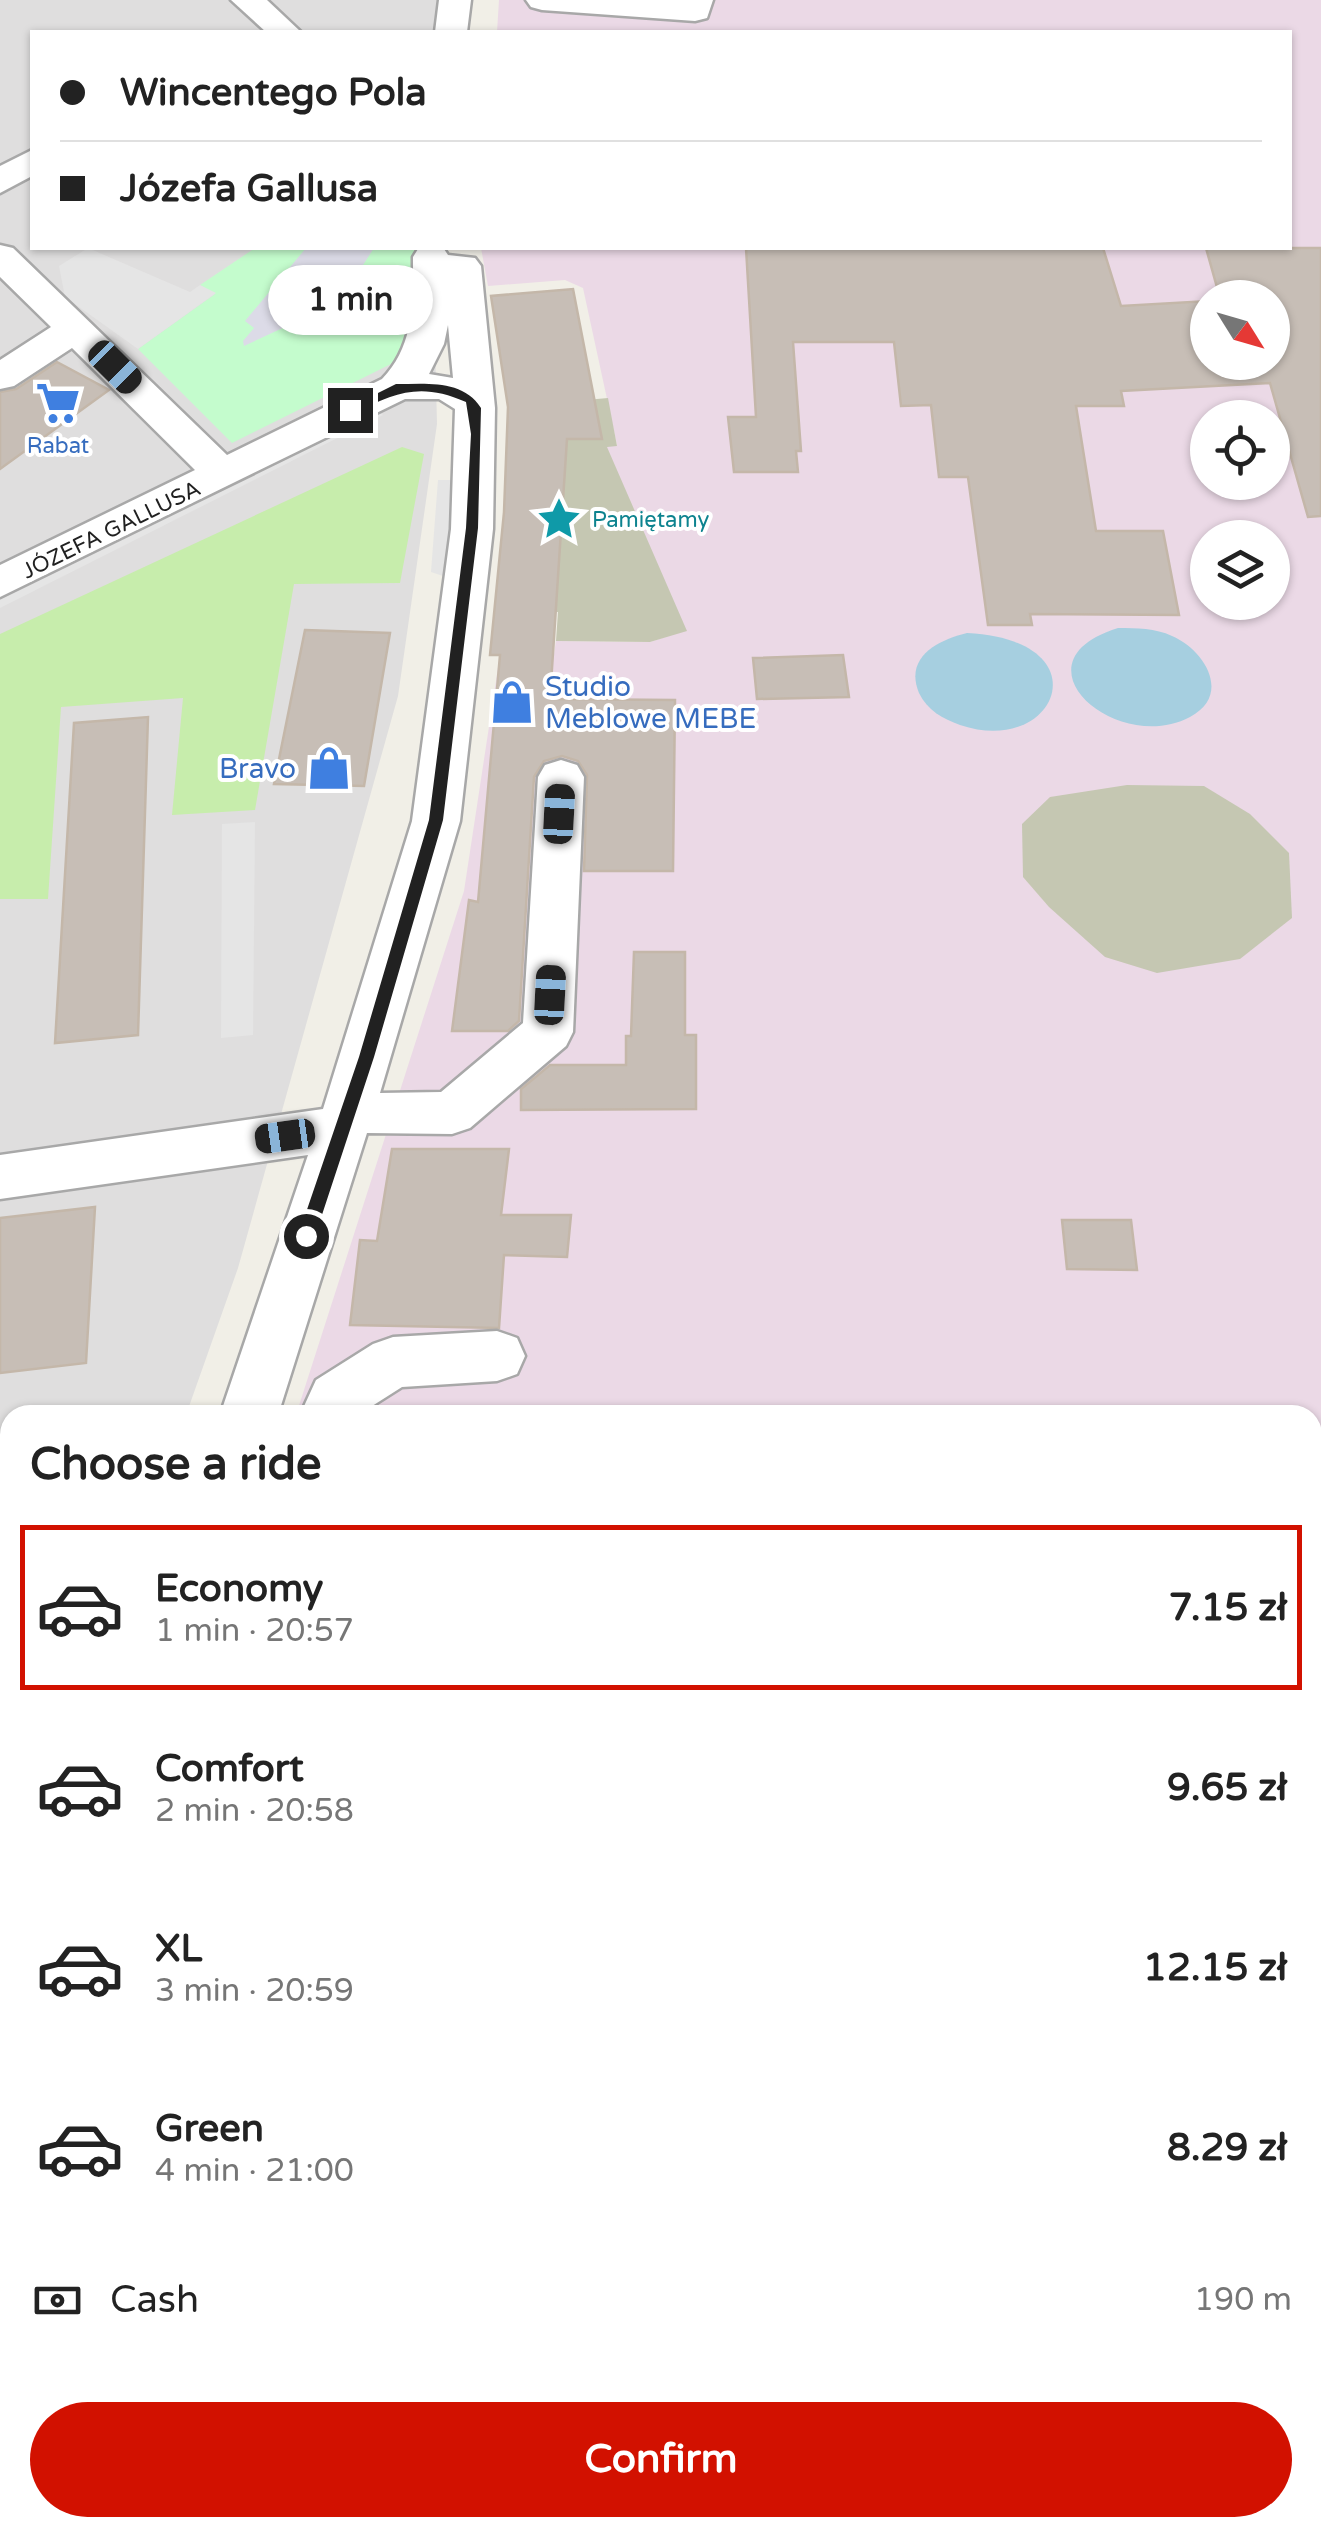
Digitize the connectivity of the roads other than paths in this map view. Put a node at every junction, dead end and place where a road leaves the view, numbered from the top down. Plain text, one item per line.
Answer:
1 (247, 0) edge
2 (455, 0) edge
3 (542, 0) edge
4 (697, 0) edge
5 (619, 6) edge
6 (283, 30) edge
7 (451, 30) edge
8 (30, 162) edge
9 (0, 182) edge
10 (0, 256) edge
11 (452, 261) edge
12 (76, 328) junction
13 (0, 377) edge
14 (396, 388) junction
15 (475, 408) junction
16 (223, 474) junction
17 (0, 584) edge
18 (561, 777) dead end
19 (345, 1118) junction
20 (0, 1177) edge
21 (497, 1356) dead end
22 (251, 1405) edge
23 (333, 1405) edge

1 - 6 street
2 - 7 street
3 - 5 street
4 - 5 street
8 - 9 street
10 - 12 street, JÓZEFA GALLUSA
11 - 14 street
11 - 15 street
12 - 13 street
12 - 16 street, JÓZEFA GALLUSA
14 - 15 street
14 - 16 street, JÓZEFA GALLUSA
15 - 19 street
16 - 17 street, JÓZEFA GALLUSA
18 - 19 street
19 - 20 street
19 - 22 street
21 - 23 street

